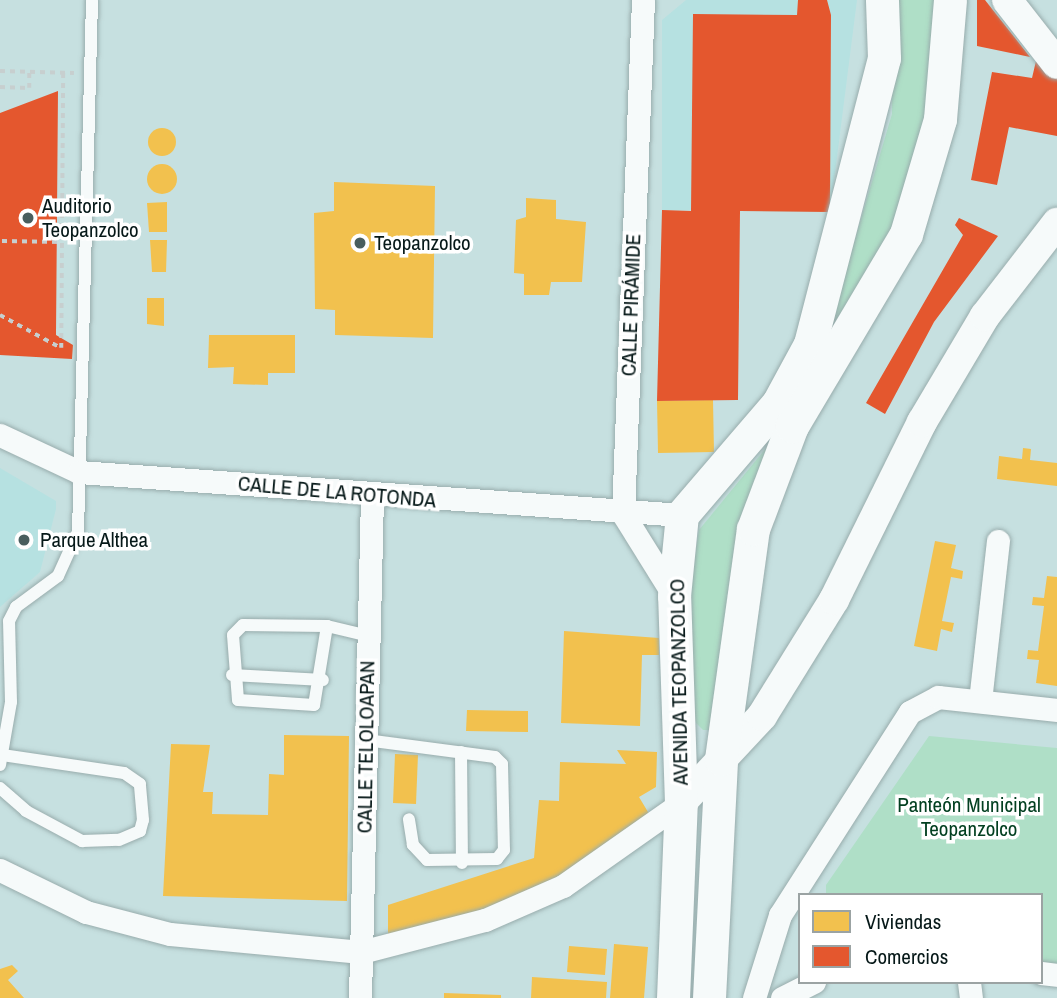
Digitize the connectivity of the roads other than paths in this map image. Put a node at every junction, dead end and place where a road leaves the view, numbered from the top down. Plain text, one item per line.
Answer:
1 (92, 0) edge
2 (643, 0) edge
3 (882, 0) edge
4 (950, 0) edge
5 (1007, 0) edge
6 (1057, 64) edge
7 (1057, 223) edge
8 (0, 435) edge
9 (79, 472) junction
10 (372, 495) junction
11 (623, 514) junction
12 (682, 515) junction
13 (998, 541) dead end
14 (674, 596) junction
15 (327, 626) junction
16 (369, 628) junction
17 (232, 675) junction
18 (323, 680) junction
19 (6, 691) edge
20 (981, 701) junction
21 (1057, 710) edge
22 (366, 740) junction
23 (461, 752) junction
24 (721, 759) junction
25 (1, 760) edge
26 (0, 788) edge
27 (681, 803) junction
28 (409, 819) dead end
29 (462, 863) junction
30 (0, 870) edge
31 (808, 884) edge
32 (798, 895) edge
33 (361, 952) junction
34 (810, 987) edge
35 (360, 998) edge
36 (673, 998) edge
37 (709, 998) edge
38 (754, 998) edge
39 (782, 998) edge

1 - 9 lane
2 - 11 street, CALLE PIRÁMIDE
3 - 12 main road
4 - 24 main road, AVENIDA TEOPANZOLCO
5 - 6 street
7 - 24 street
8 - 9 street, CALLE DE LA ROTONDA
9 - 10 street, CALLE DE LA ROTONDA
9 - 19 lane
10 - 11 street, CALLE DE LA ROTONDA
10 - 16 street, CALLE TELOLOAPAN
11 - 12 street, CALLE DE LA ROTONDA
11 - 14 street
12 - 14 main road, AVENIDA TEOPANZOLCO
13 - 20 street
14 - 27 main road, AVENIDA TEOPANZOLCO
15 - 16 lane
15 - 17 lane
15 - 18 lane
16 - 22 street, CALLE TELOLOAPAN
17 - 18 lane
17 - 18 lane
19 - 25 lane
20 - 21 street
20 - 31 street
22 - 23 lane
22 - 33 street, CALLE TELOLOAPAN
23 - 29 lane
23 - 29 lane
24 - 27 street
24 - 37 main road, AVENIDA TEOPANZOLCO
25 - 26 lane
27 - 33 street
27 - 36 main road, AVENIDA TEOPANZOLCO
28 - 29 lane
30 - 33 street
32 - 38 street
33 - 35 street, CALLE TELOLOAPAN
34 - 39 street

